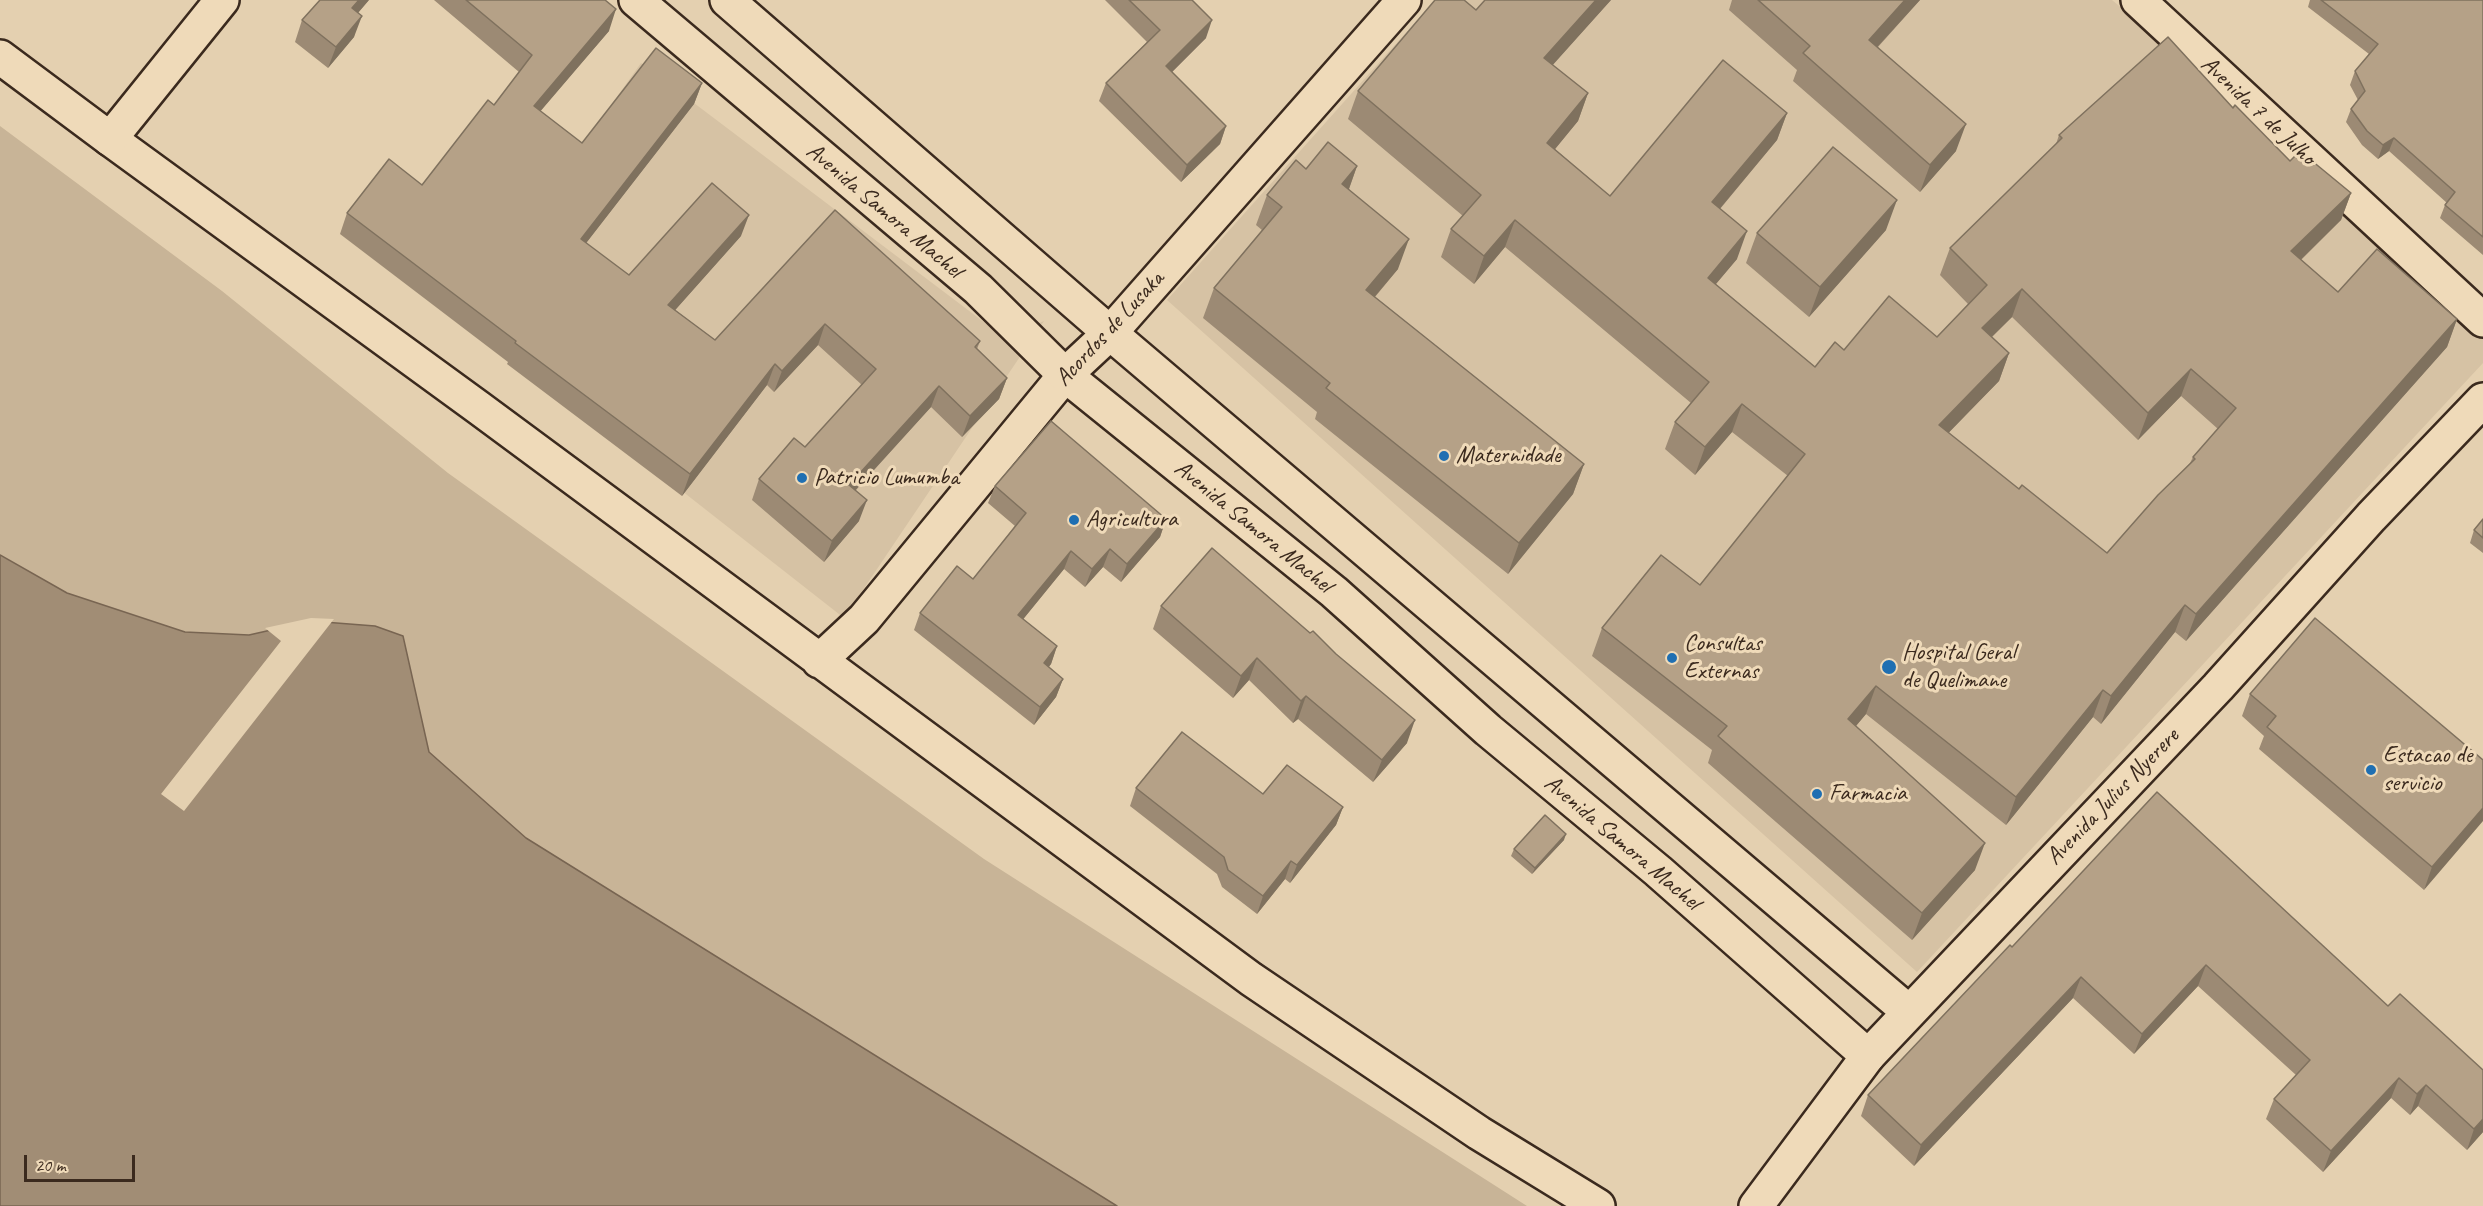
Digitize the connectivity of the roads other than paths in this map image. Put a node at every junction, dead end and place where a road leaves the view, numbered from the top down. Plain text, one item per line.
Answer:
1 (222, 0) edge
2 (636, 0) edge
3 (727, 0) edge
4 (1404, 0) edge
5 (2156, 6) edge
6 (0, 57) edge
7 (110, 139) junction
8 (2483, 320) edge
9 (1110, 333) junction
10 (1065, 375) junction
11 (2483, 400) edge
12 (819, 661) junction
13 (1909, 1012) junction
14 (1868, 1056) junction
15 (1598, 1206) edge
16 (1756, 1206) edge

1 - 7 street
2 - 10 street, Avenida Samora Machel
3 - 9 street
4 - 9 street, Acordos de Lusaka
5 - 8 street, Avenida 7 de Julho
6 - 7 street
7 - 12 street
9 - 10 street, Acordos de Lusaka
9 - 13 street
10 - 12 street, Acordos de Lusaka
10 - 14 street, Avenida Samora Machel
11 - 13 street, Avenida Julius Nyerere
12 - 15 street
13 - 14 street, Avenida Julius Nyerere
14 - 16 street, Avenida Julius Nyerere

